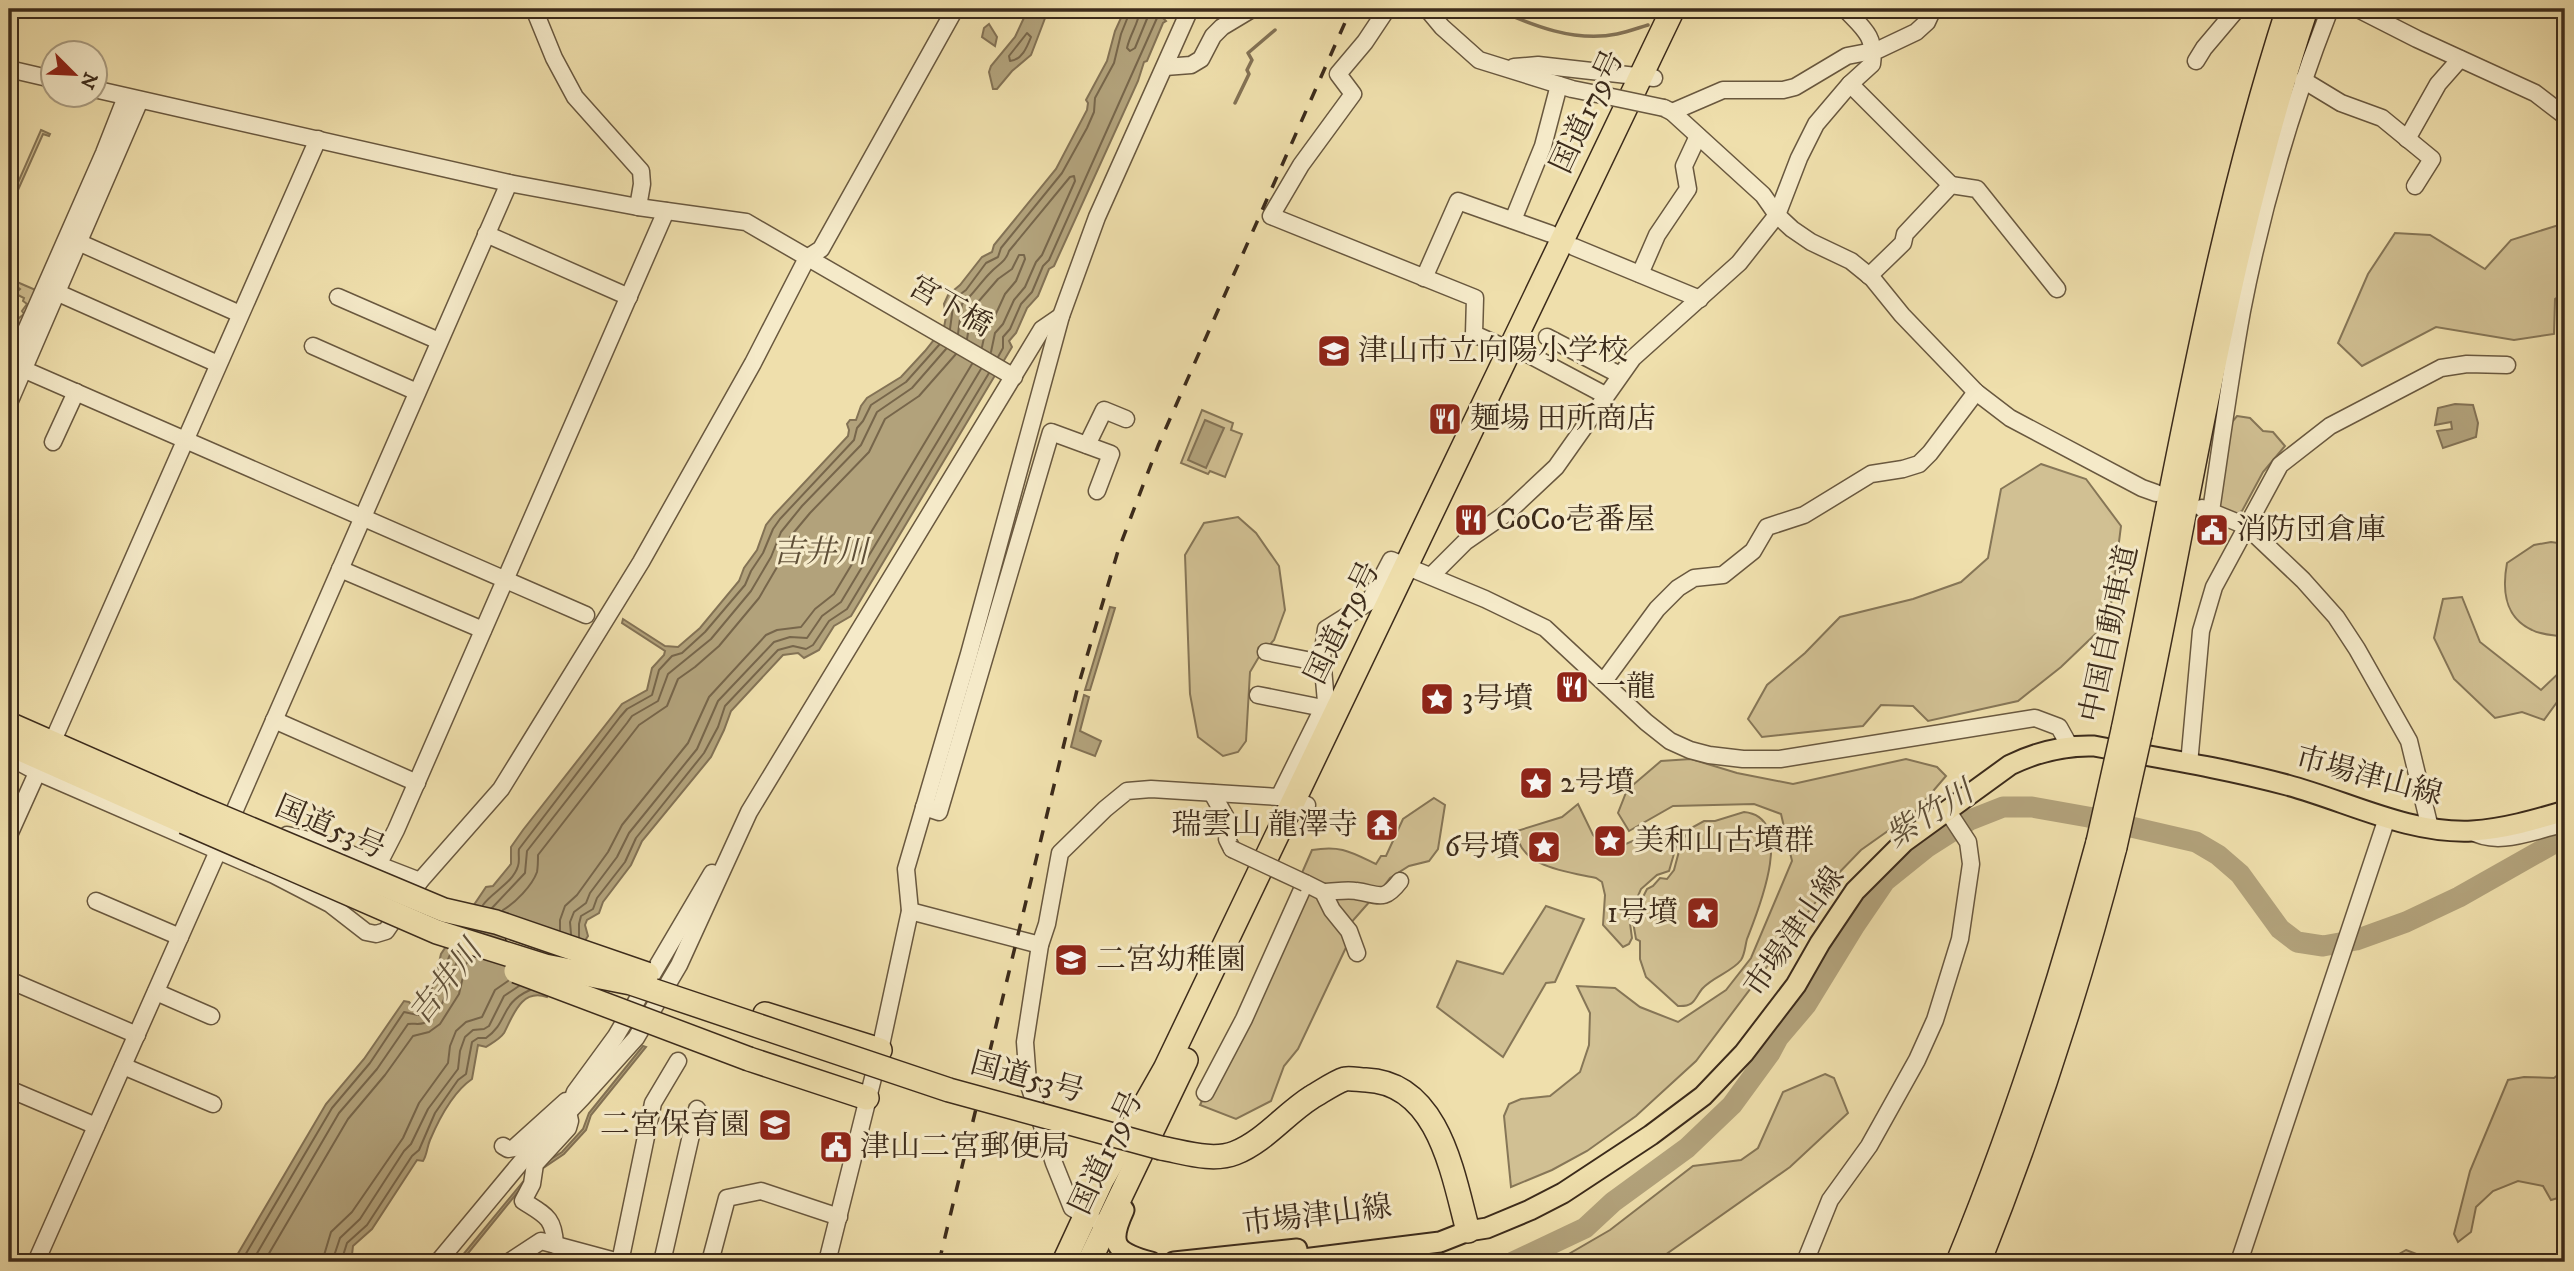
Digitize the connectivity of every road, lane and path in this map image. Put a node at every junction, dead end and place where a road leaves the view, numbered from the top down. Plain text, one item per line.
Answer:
1 (534, 9) edge
2 (955, 9) edge
3 (1190, 9) edge
4 (1252, 9) edge
5 (1387, 9) edge
6 (1427, 9) edge
7 (1672, 9) edge
8 (1688, 9) edge
9 (1845, 9) edge
10 (1933, 9) edge
11 (2237, 9) edge
12 (2288, 9) edge
13 (2306, 9) edge
14 (2330, 9) edge
15 (2358, 9) edge
16 (1874, 50) junction
17 (2460, 59) junction
18 (2196, 61) dead end
19 (1165, 67) junction
20 (1505, 68) junction
21 (9, 69) edge
22 (38, 76) edge
23 (1647, 77) junction
24 (2302, 80) junction
25 (1850, 84) junction
26 (1559, 85) junction
27 (108, 92) edge
28 (133, 98) junction
29 (1668, 110) junction
30 (2565, 116) edge
31 (1698, 136) junction
32 (2407, 138) junction
33 (318, 139) junction
34 (509, 183) junction
35 (1951, 185) junction
36 (2415, 186) dead end
37 (638, 207) junction
38 (666, 211) junction
39 (1777, 215) junction
40 (1513, 220) junction
41 (486, 234) junction
42 (1551, 234) dead end
43 (78, 242) junction
44 (1574, 247) junction
45 (807, 258) junction
46 (1640, 274) junction
47 (1869, 276) junction
48 (1424, 278) junction
49 (2057, 289) dead end
50 (56, 292) junction
51 (629, 296) junction
52 (338, 297) dead end
53 (1700, 299) junction
54 (240, 314) junction
55 (1061, 316) junction
56 (1547, 337) dead end
57 (439, 341) junction
58 (313, 346) dead end
59 (1517, 351) junction
60 (218, 364) junction
61 (2507, 365) dead end
62 (13, 366) edge
63 (1620, 375) junction
64 (1014, 377) junction
65 (76, 392) junction
66 (417, 392) junction
67 (1976, 392) junction
68 (1605, 395) junction
69 (9, 403) edge
70 (1126, 419) dead end
71 (184, 439) junction
72 (53, 442) dead end
73 (1087, 446) junction
74 (1018, 480) junction
75 (1035, 486) junction
76 (1097, 491) dead end
77 (2156, 493) dead end
78 (362, 518) junction
79 (2246, 526) junction
80 (340, 569) junction
81 (1418, 570) junction
82 (505, 580) junction
83 (586, 615) dead end
84 (483, 631) junction
85 (1266, 652) dead end
86 (977, 657) junction
87 (1322, 663) junction
88 (1604, 681) junction
89 (1258, 695) dead end
90 (1323, 708) junction
91 (9, 713) edge
92 (274, 720) junction
93 (9, 724) edge
94 (9, 730) edge
95 (2131, 732) junction
96 (9, 744) edge
97 (2069, 745) junction
98 (47, 752) junction
99 (9, 757) edge
100 (2189, 764) junction
101 (416, 783) junction
102 (1212, 793) junction
103 (1293, 801) junction
104 (2565, 811) edge
105 (234, 812) junction
106 (188, 813) junction
107 (1951, 815) junction
108 (2387, 818) junction
109 (2565, 827) edge
110 (2430, 828) junction
111 (2471, 831) junction
112 (9, 835) edge
113 (290, 837) junction
114 (2106, 844) junction
115 (218, 851) junction
116 (729, 853) junction
117 (378, 865) junction
118 (274, 875) junction
119 (420, 881) junction
120 (1399, 881) dead end
121 (1305, 883) junction
122 (1323, 892) junction
123 (96, 901) dead end
124 (910, 911) junction
125 (441, 921) junction
126 (180, 937) junction
127 (1040, 945) junction
128 (1357, 953) dead end
129 (9, 980) edge
130 (156, 992) junction
131 (211, 1016) dead end
132 (137, 1035) junction
133 (880, 1050) junction
134 (678, 1061) dead end
135 (123, 1066) junction
136 (9, 1090) edge
137 (575, 1092) junction
138 (1205, 1093) dead end
139 (867, 1098) junction
140 (213, 1104) dead end
141 (697, 1109) dead end
142 (568, 1112) junction
143 (96, 1126) junction
144 (503, 1146) dead end
145 (1136, 1165) junction
146 (1085, 1216) junction
147 (839, 1217) junction
148 (1107, 1226) junction
149 (1468, 1231) junction
150 (555, 1245) junction
151 (1314, 1256) edge
152 (36, 1262) edge
153 (438, 1262) edge
154 (509, 1262) edge
155 (620, 1262) edge
156 (662, 1262) edge
157 (710, 1262) edge
158 (827, 1262) edge
159 (1064, 1262) edge
160 (1089, 1262) edge
161 (1150, 1262) edge
162 (1174, 1262) edge
163 (1279, 1262) edge
164 (1805, 1262) edge
165 (1958, 1262) edge
166 (1979, 1262) edge
167 (2239, 1262) edge

1 - 37 street
2 - 45 street
3 - 19 street
4 - 19 street
5 - 48 street
6 - 20 street
7 - 23 highway, 国道179号
8 - 23 highway, 国道179号
9 - 16 street
10 - 16 street
11 - 18 street
12 - 95 highway, 中国自動車道
13 - 95 highway, 中国自動車道
14 - 24 street
15 - 17 street
16 - 25 street
16 - 29 street
17 - 30 street
17 - 32 street
19 - 55 street
20 - 23 street
20 - 26 street
21 - 22 street
23 - 44 highway, 国道179号
23 - 59 highway, 国道179号
24 - 32 street
24 - 79 street
25 - 35 street
25 - 39 street
26 - 29 street, bridge
26 - 40 street
27 - 28 street, 宮下橋
28 - 33 street, 宮下橋
28 - 43 street
28 - 62 street
29 - 31 street
31 - 39 street
31 - 46 street
32 - 36 street
33 - 34 street, 宮下橋
33 - 54 street
34 - 37 street, 宮下橋
34 - 41 street
35 - 47 street
35 - 49 street
37 - 38 street, 宮下橋
38 - 45 street, 宮下橋
38 - 51 street
39 - 47 street
39 - 53 street
40 - 42 street
40 - 48 street
41 - 51 street
41 - 57 street
43 - 50 street
43 - 54 street
44 - 46 street
44 - 59 highway, 国道179号
45 - 64 street, 宮下橋
45 - 119 street
46 - 53 street
47 - 67 street
48 - 59 street
50 - 60 street
50 - 62 street
51 - 82 street
52 - 57 street
53 - 63 street
54 - 60 street
55 - 64 street
55 - 74 street
56 - 63 street
57 - 66 street
58 - 66 street
59 - 68 street
59 - 81 highway, 国道179号
60 - 71 street
61 - 79 street
62 - 65 street
62 - 69 street
63 - 68 street
64 - 116 street
65 - 71 street
65 - 72 street
66 - 78 street
67 - 77 street
67 - 88 street
68 - 81 street
70 - 73 street
71 - 78 street
71 - 98 street
73 - 75 street
73 - 76 street
74 - 75 street
74 - 86 street
75 - 86 street
78 - 80 street
78 - 82 street
79 - 100 street
79 - 110 street
80 - 84 street
80 - 92 street
81 - 87 street
81 - 88 street
81 - 103 highway, 国道179号
82 - 83 street
82 - 84 street
84 - 101 street
85 - 87 street
86 - 124 street
87 - 90 street
88 - 97 street
89 - 90 street
90 - 103 street
91 - 98 street
92 - 101 street
92 - 105 street
93 - 98 highway, 国道53号
94 - 98 highway
95 - 114 highway, 中国自動車道, bridge
96 - 98 highway, 国道53号
97 - 100 main road, 市場津山線
97 - 107 main road, 市場津山線
98 - 99 street
98 - 105 street
98 - 106 highway, 国道53号
98 - 106 highway, 国道53号
98 - 112 street
98 - 115 street
100 - 108 main road, 市場津山線
101 - 117 street
102 - 103 street
102 - 121 street, bridge
102 - 127 street
103 - 145 highway, 国道179号
103 - 146 highway, 国道179号
104 - 111 main road, 市場津山線
105 - 113 street
106 - 125 highway, 国道53号, bridge
107 - 149 main road, 市場津山線
107 - 164 street
108 - 110 main road, 市場津山線
108 - 167 street
109 - 111 street
110 - 111 main road, 市場津山線
113 - 117 street
113 - 118 street
114 - 165 highway, 中国自動車道
114 - 166 highway, 中国自動車道
115 - 118 street
115 - 126 street
116 - 137 street
116 - 142 street
117 - 119 street
118 - 119 street
120 - 122 street
121 - 122 street
121 - 138 street
122 - 128 street
123 - 126 street
124 - 127 street
124 - 133 street
125 - 133 highway, bridge
125 - 139 highway, bridge
125 - 149 highway, 国道53号, bridge
126 - 130 street
127 - 146 street
129 - 132 street
130 - 131 street
130 - 132 street
132 - 135 street
133 - 139 street
134 - 155 street
135 - 140 street
135 - 143 street
136 - 143 street
137 - 142 street
137 - 144 street
139 - 147 street
141 - 156 street
142 - 150 street
142 - 153 street
143 - 152 street
145 - 148 highway, 国道179号
145 - 161 main road
146 - 148 street
146 - 159 highway, 国道179号
147 - 157 street
147 - 158 street
148 - 160 highway, 国道179号
149 - 151 main road, 市場津山線
150 - 154 street
150 - 155 street
151 - 162 main road, 市場津山線
151 - 163 main road, 市場津山線

